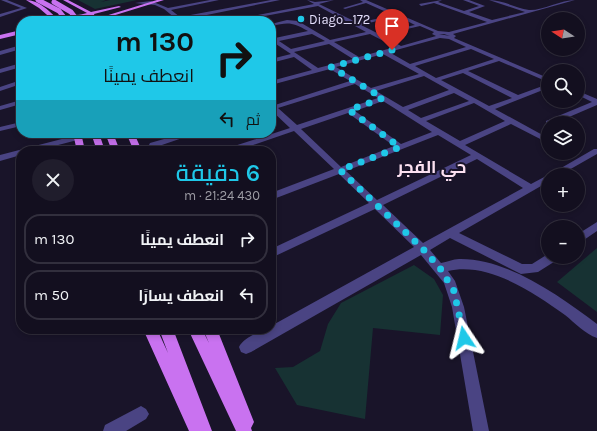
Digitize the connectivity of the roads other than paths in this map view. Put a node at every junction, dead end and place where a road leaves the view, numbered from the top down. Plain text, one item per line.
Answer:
1 (2, 0) edge
2 (28, 0) edge
3 (38, 0) edge
4 (50, 0) edge
5 (66, 0) edge
6 (149, 0) edge
7 (164, 0) edge
8 (216, 0) edge
9 (278, 0) edge
10 (309, 0) edge
11 (332, 0) edge
12 (362, 0) edge
13 (442, 0) edge
14 (466, 0) edge
15 (491, 0) edge
16 (570, 0) edge
17 (549, 1) dead end
18 (268, 2) junction
19 (367, 2) junction
20 (422, 2) edge
21 (432, 2) junction
22 (136, 3) junction
23 (154, 3) junction
24 (317, 4) junction
25 (560, 4) junction
26 (273, 5) dead end
27 (164, 6) junction
28 (278, 8) dead end
29 (344, 8) dead end
30 (168, 9) junction
31 (228, 9) junction
32 (284, 11) junction
33 (465, 12) junction
34 (531, 12) junction
35 (90, 13) junction
36 (51, 15) edge
37 (397, 15) junction
38 (0, 16) edge
39 (65, 16) edge
40 (77, 16) edge
41 (83, 16) tunnel mouth
42 (93, 16) edge
43 (110, 16) edge
44 (175, 16) edge
45 (197, 16) edge
46 (239, 16) edge
47 (259, 16) edge
48 (492, 22) junction
49 (276, 24) edge
50 (357, 25) junction
51 (420, 25) junction
52 (312, 32) junction
53 (16, 33) edge
54 (374, 34) junction
55 (438, 35) junction
56 (450, 36) junction
57 (0, 37) edge
58 (16, 38) edge
59 (276, 39) edge
60 (0, 42) edge
61 (276, 42) edge
62 (330, 42) junction
63 (472, 47) junction
64 (16, 48) edge
65 (401, 48) junction
66 (384, 52) junction
67 (0, 53) edge
68 (293, 53) junction
69 (276, 59) edge
70 (358, 59) junction
71 (499, 59) junction
72 (16, 66) edge
73 (409, 66) junction
74 (331, 67) junction
75 (0, 71) edge
76 (318, 71) junction
77 (463, 71) junction
78 (424, 74) junction
79 (541, 77) edge
80 (436, 80) junction
81 (355, 82) junction
82 (276, 83) edge
83 (16, 84) edge
84 (0, 89) edge
85 (541, 89) edge
86 (454, 90) junction
87 (370, 91) junction
88 (585, 96) edge
89 (383, 98) junction
90 (518, 98) junction
91 (474, 101) junction
92 (597, 101) edge
93 (16, 103) edge
94 (276, 106) edge
95 (0, 108) edge
96 (489, 109) junction
97 (349, 110) junction
98 (402, 110) junction
99 (276, 111) edge
100 (564, 116) edge
101 (420, 121) junction
102 (511, 121) junction
103 (16, 125) edge
104 (541, 127) edge
105 (295, 128) junction
106 (0, 129) edge
107 (531, 131) junction
108 (439, 132) junction
109 (276, 135) edge
110 (541, 137) edge
111 (61, 138) edge
112 (177, 138) edge
113 (266, 138) edge
114 (460, 144) junction
115 (154, 145) dead end
116 (39, 146) edge
117 (243, 146) edge
118 (400, 147) junction
119 (597, 151) edge
120 (16, 153) edge
121 (478, 155) junction
122 (585, 157) edge
123 (585, 157) edge
124 (0, 158) edge
125 (579, 160) edge
126 (597, 162) edge
127 (565, 168) edge
128 (340, 170) junction
129 (541, 182) edge
130 (531, 188) junction
131 (276, 195) edge
132 (376, 204) junction
133 (597, 226) edge
134 (449, 233) junction
135 (585, 235) edge
136 (422, 248) junction
137 (276, 252) edge
138 (542, 264) edge
139 (440, 268) junction
140 (276, 330) edge
141 (597, 332) edge
142 (152, 334) edge
143 (168, 334) edge
144 (197, 334) edge
145 (212, 334) edge
146 (269, 334) edge
147 (246, 347) dead end
148 (141, 414) dead end
149 (112, 431) edge
150 (197, 431) edge
151 (204, 431) edge
152 (244, 431) edge
153 (250, 431) edge
154 (481, 431) edge

1 - 38 street
2 - 36 main road
3 - 39 main road, bridge
4 - 40 main road, bridge
5 - 35 main road
6 - 22 main road
7 - 23 main road
7 - 27 street
8 - 30 street
8 - 31 street
9 - 18 street
10 - 24 street
11 - 24 street
12 - 19 street
13 - 21 street
14 - 33 street
15 - 34 street
16 - 25 street
17 - 25 street
18 - 26 street
18 - 31 street
19 - 29 street
19 - 37 street
20 - 21 street
21 - 33 street
22 - 23 street
22 - 35 main road
23 - 27 street
23 - 43 main road
24 - 32 street
24 - 50 street
25 - 34 street
27 - 30 street
28 - 32 street
30 - 44 street
31 - 45 street
31 - 46 street
32 - 47 street
33 - 48 street
34 - 48 street
35 - 41 main road
35 - 42 main road
37 - 50 street
37 - 51 street
48 - 56 street
49 - 52 street
50 - 54 street
51 - 54 street
51 - 55 street
52 - 59 street
52 - 62 street
53 - 57 main road
54 - 62 street
54 - 65 street
55 - 56 street
55 - 65 street
56 - 63 street
58 - 60 main road
61 - 68 street
62 - 68 street
62 - 70 street
63 - 71 street
63 - 73 street
64 - 67 street
65 - 66 street
66 - 70 street
66 - 73 street
68 - 69 street
68 - 76 street
70 - 74 street
71 - 77 street
71 - 79 street
72 - 75 street
73 - 78 street
74 - 76 street
74 - 81 street
76 - 82 street
77 - 80 street
77 - 90 street
78 - 80 street
78 - 87 street
80 - 86 street
81 - 87 street
81 - 94 street
83 - 84 street
85 - 90 street
86 - 91 street
86 - 98 street
87 - 89 street
88 - 92 street
89 - 97 street
89 - 98 street
90 - 96 street
91 - 96 street
91 - 101 street
92 - 100 street
93 - 95 street
96 - 102 street
97 - 105 street
97 - 118 street
98 - 101 street
99 - 105 street
101 - 108 street
102 - 107 street
102 - 114 street
103 - 106 street
104 - 107 street
105 - 109 street
105 - 128 street
107 - 110 street
108 - 114 street
108 - 118 street
111 - 116 street
112 - 115 street
113 - 117 street
114 - 121 street
118 - 128 street
119 - 122 street
120 - 124 street
121 - 130 street
121 - 132 street
123 - 126 street
125 - 127 street
128 - 131 street
128 - 132 street
129 - 130 street
130 - 134 street
132 - 136 street
132 - 137 street
133 - 135 street
134 - 136 street
134 - 138 street
136 - 139 street
136 - 140 street
139 - 141 street
139 - 154 street
142 - 150 main road
143 - 151 main road
144 - 152 main road
145 - 153 main road
146 - 147 street
148 - 149 street

